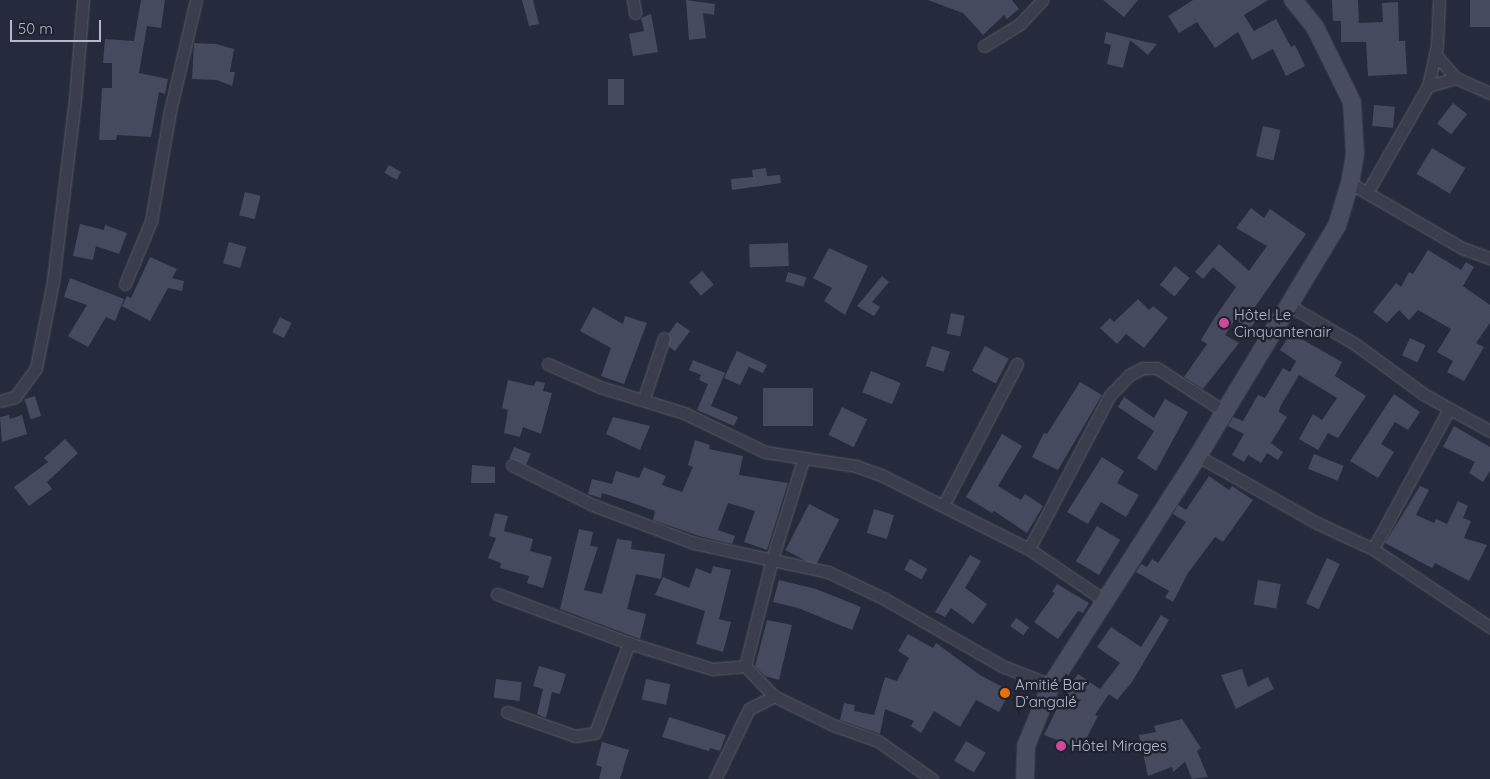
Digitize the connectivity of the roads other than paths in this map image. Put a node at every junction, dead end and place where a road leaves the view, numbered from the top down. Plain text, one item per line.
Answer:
1 (83, 0) edge
2 (196, 0) edge
3 (633, 0) edge
4 (1042, 0) edge
5 (1293, 0) edge
6 (1439, 0) edge
7 (635, 13) dead end
8 (984, 46) dead end
9 (1435, 54) junction
10 (1456, 78) junction
11 (1428, 86) junction
12 (1490, 94) edge
13 (1350, 184) junction
14 (1368, 192) junction
15 (1490, 258) edge
16 (125, 284) dead end
17 (1290, 306) junction
18 (664, 338) dead end
19 (548, 364) dead end
20 (1017, 364) dead end
21 (644, 398) junction
22 (0, 401) edge
23 (1449, 409) junction
24 (1225, 412) junction
25 (1490, 431) edge
26 (1198, 456) junction
27 (803, 460) junction
28 (512, 465) dead end
29 (944, 504) junction
30 (1029, 549) junction
31 (1373, 549) junction
32 (772, 559) junction
33 (496, 594) dead end
34 (1107, 602) junction
35 (1490, 627) edge
36 (630, 642) junction
37 (745, 666) junction
38 (1051, 685) junction
39 (774, 696) junction
40 (507, 712) dead end
41 (715, 779) edge
42 (932, 779) edge
43 (1025, 779) edge

1 - 22 street
2 - 16 street
3 - 7 street
4 - 8 street
5 - 13 street
6 - 9 street
9 - 10 street
9 - 11 street
10 - 11 street
10 - 12 street
11 - 14 street
13 - 14 street
13 - 17 street
14 - 15 street
17 - 23 street
17 - 24 street
18 - 21 street
19 - 21 street
20 - 29 street
21 - 27 street
23 - 25 street
23 - 31 street
24 - 26 street
24 - 30 street
26 - 31 street
26 - 34 street
27 - 29 street
27 - 32 street
28 - 32 street
29 - 30 street
30 - 34 street
31 - 35 street
32 - 37 street
32 - 38 street
33 - 36 street
34 - 38 street
36 - 37 street
36 - 40 street
37 - 39 street
38 - 43 street
39 - 41 street
39 - 42 street

